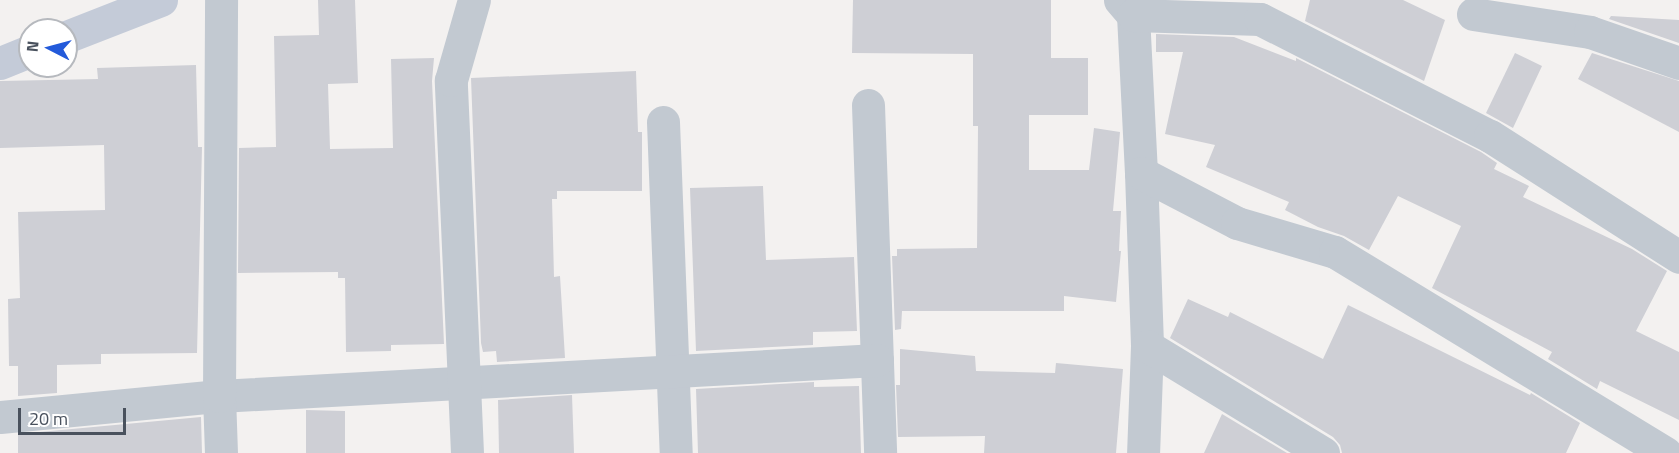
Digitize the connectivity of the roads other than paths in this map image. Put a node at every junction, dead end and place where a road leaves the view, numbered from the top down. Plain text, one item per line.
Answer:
1 (161, 0) edge
2 (221, 0) edge
3 (474, 0) edge
4 (1126, 8) edge
5 (1473, 14) dead end
6 (78, 32) edge
7 (18, 56) edge
8 (0, 63) edge
9 (1679, 63) edge
10 (868, 105) dead end
11 (663, 122) dead end
12 (1141, 173) junction
13 (1679, 257) edge
14 (1147, 346) junction
15 (877, 360) junction
16 (672, 372) junction
17 (463, 384) junction
18 (219, 396) junction
19 (0, 417) edge
20 (221, 453) edge
21 (467, 453) edge
22 (676, 453) edge
23 (880, 453) edge
24 (1143, 453) edge
25 (1323, 453) edge
26 (1666, 453) edge

1 - 6 street
2 - 18 street
3 - 17 street
4 - 12 street
4 - 13 street
5 - 9 street
7 - 8 street
10 - 15 street
11 - 16 street
12 - 14 street
12 - 26 street
14 - 24 street
14 - 25 street
15 - 16 street
15 - 23 street
16 - 17 street
16 - 22 street
17 - 18 street
17 - 21 street
18 - 19 street
18 - 20 street

